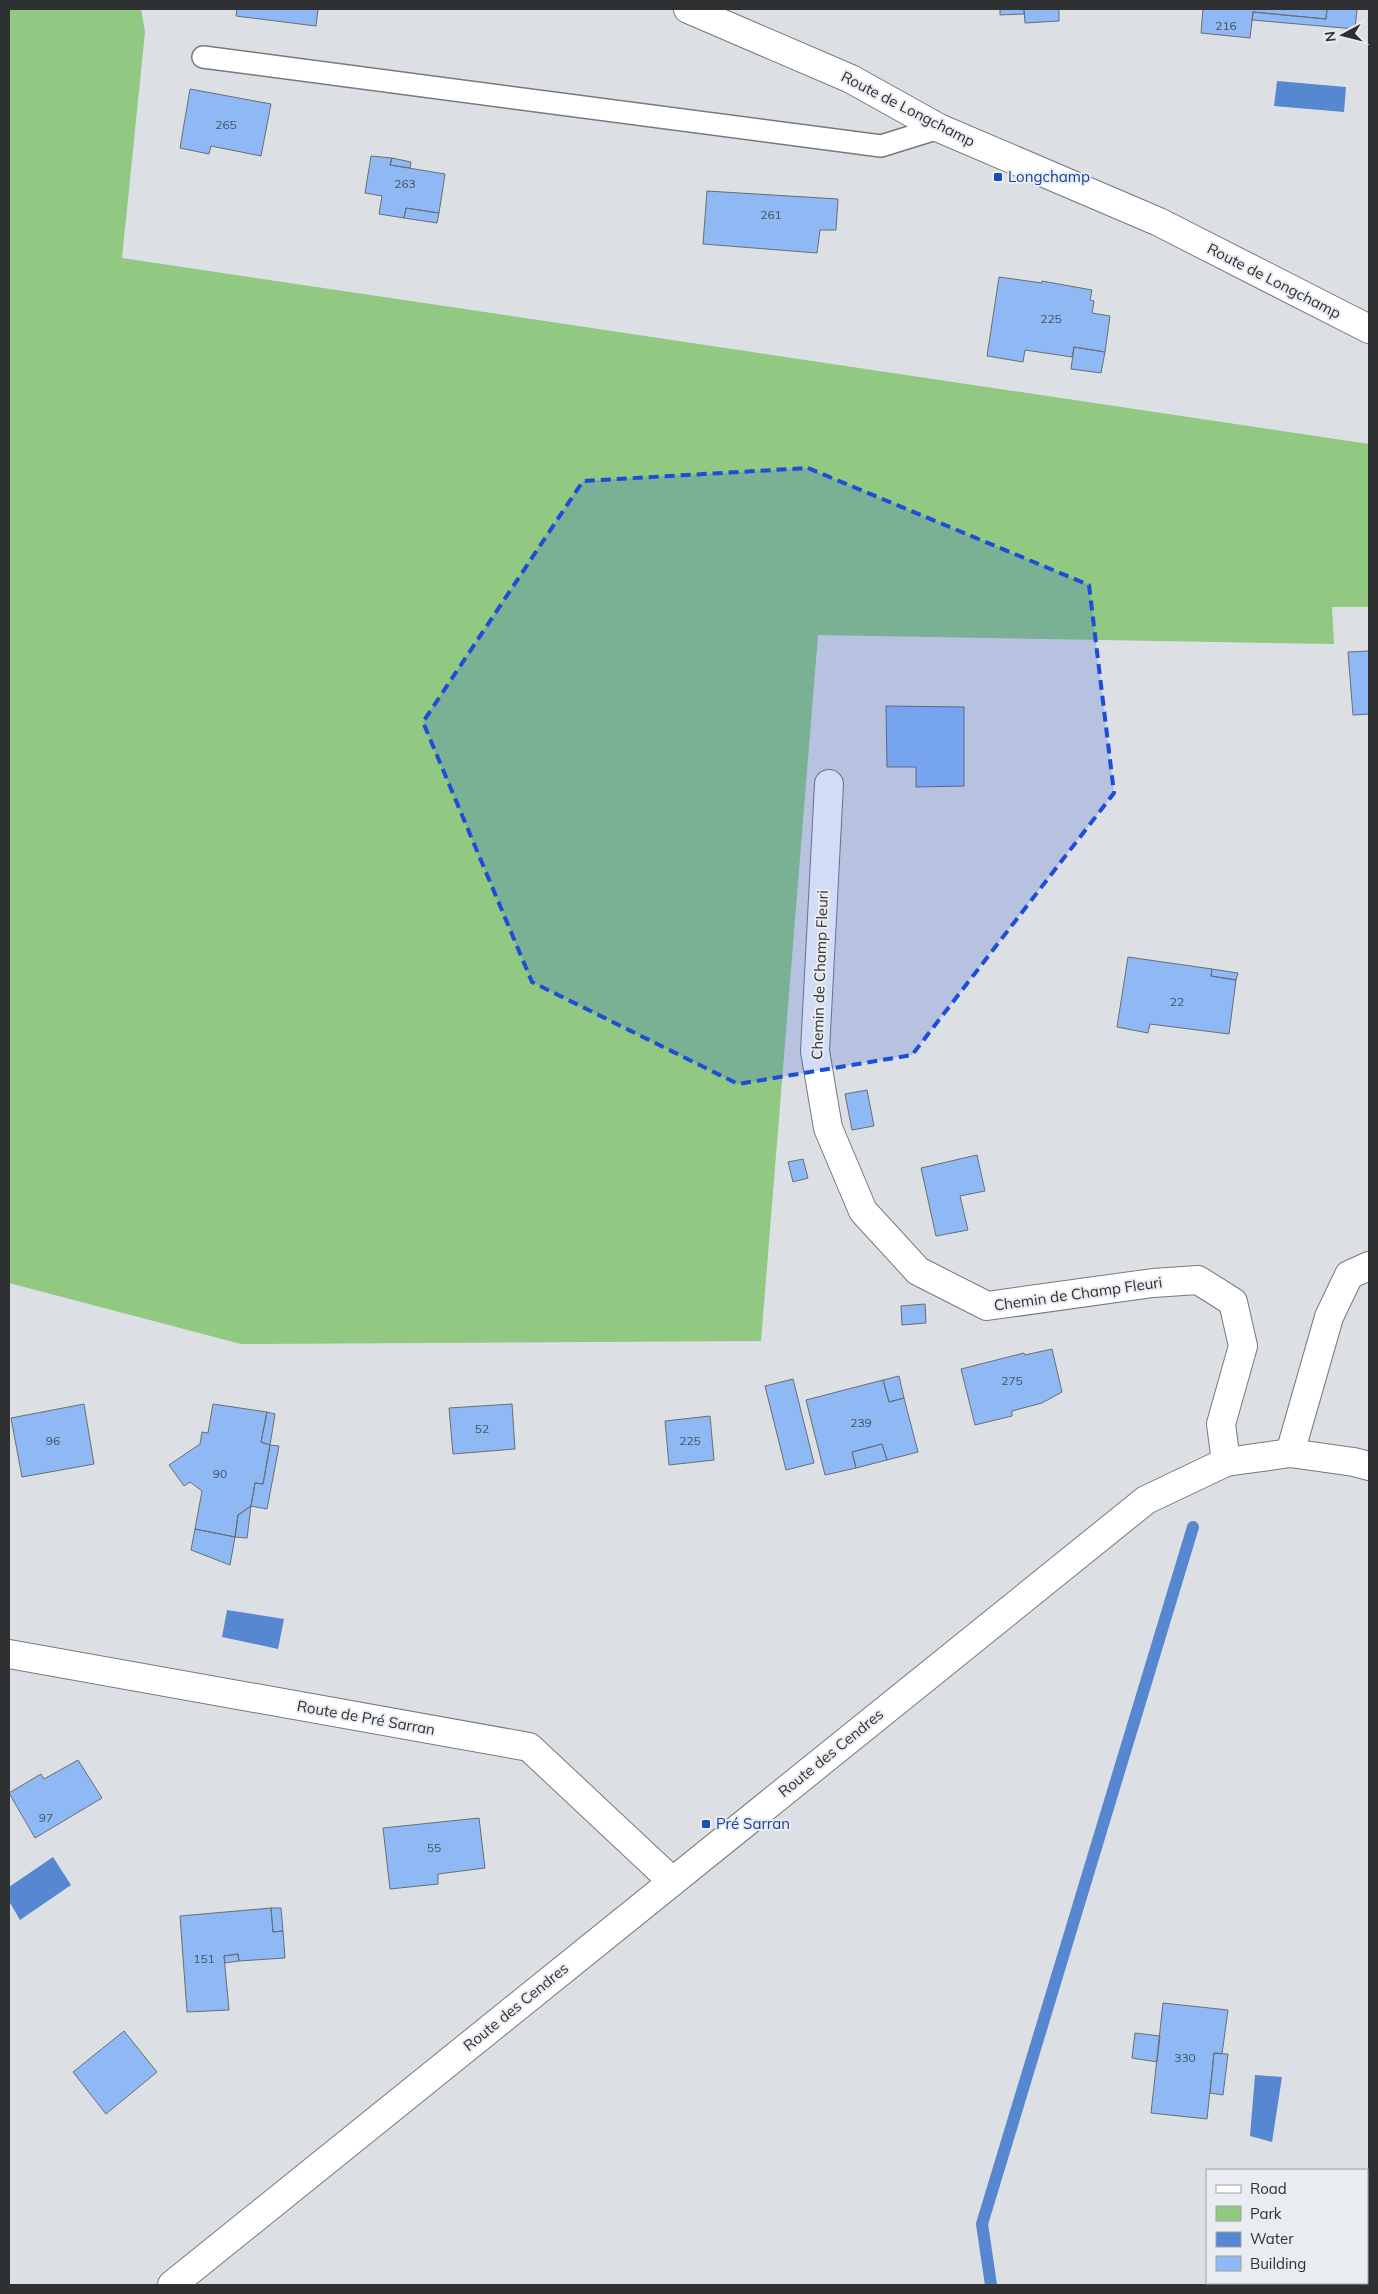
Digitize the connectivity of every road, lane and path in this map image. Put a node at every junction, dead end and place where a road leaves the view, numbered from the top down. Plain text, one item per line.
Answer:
1 (688, 9) edge
2 (203, 57) dead end
3 (939, 128) junction
4 (1369, 329) edge
5 (829, 784) dead end
6 (1369, 1266) edge
7 (1290, 1453) junction
8 (1226, 1462) junction
9 (1369, 1466) edge
10 (9, 1654) edge
11 (672, 1881) junction
12 (172, 2285) edge

1 - 3 street, Route de Longchamp
2 - 3 lane
3 - 4 street, Route de Longchamp
5 - 8 street, Chemin de Champ Fleuri
6 - 7 street
7 - 8 street, Route des Cendres
7 - 9 street, Route des Cendres
8 - 11 street, Route des Cendres
10 - 11 street, Route de Pré Sarran
11 - 12 street, Route des Cendres

